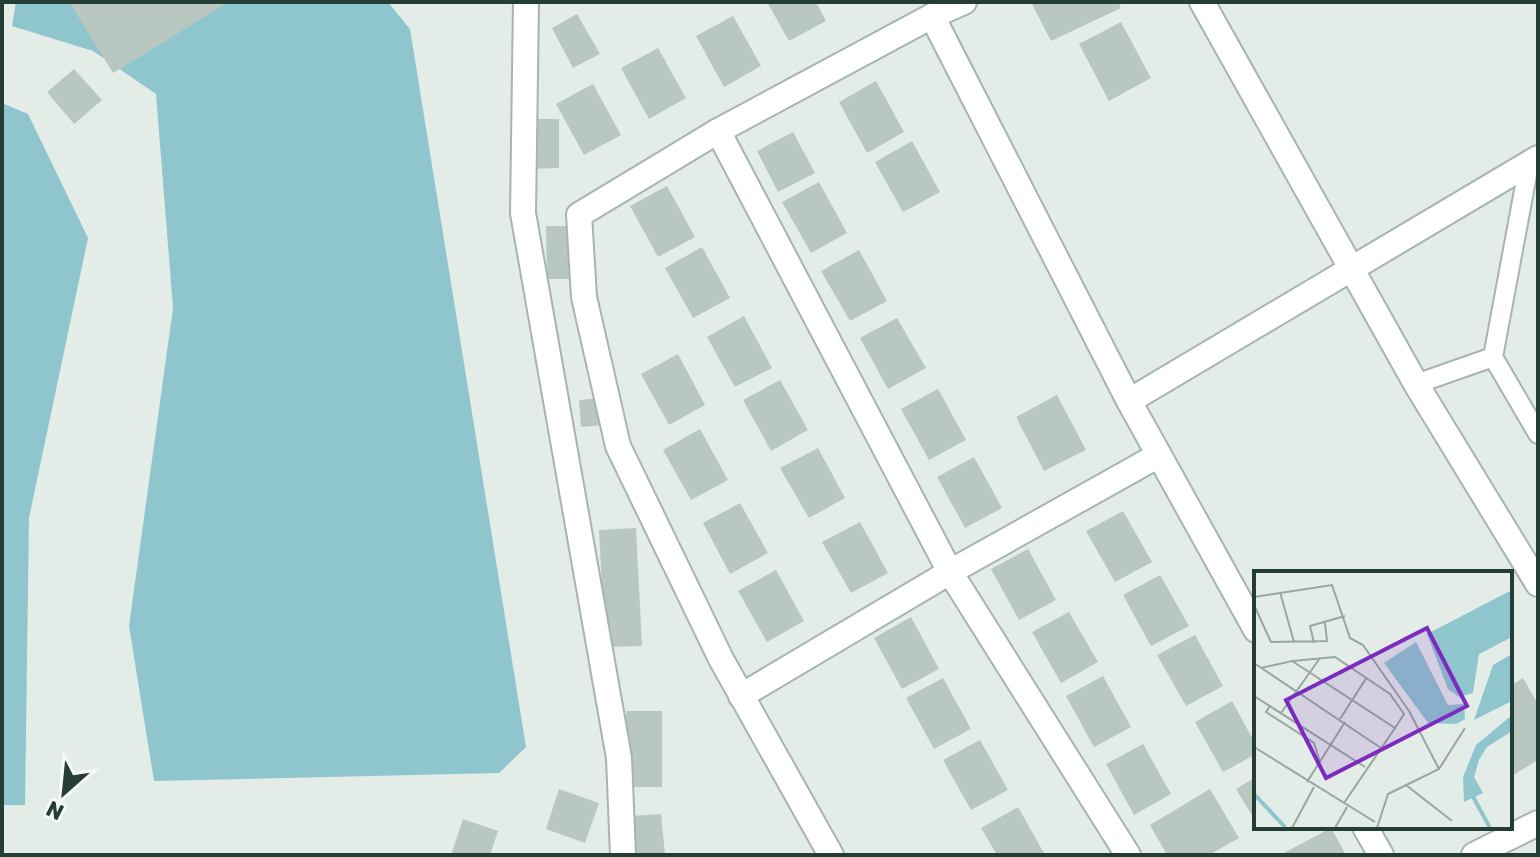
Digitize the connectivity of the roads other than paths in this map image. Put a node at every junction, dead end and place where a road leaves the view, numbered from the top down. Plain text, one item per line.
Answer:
1 (526, 2) edge
2 (964, 2) edge
3 (1202, 2) edge
4 (932, 16) junction
5 (718, 131) junction
6 (1534, 161) edge
7 (1351, 268) junction
8 (1493, 357) junction
9 (1416, 384) junction
10 (1129, 401) junction
11 (1538, 434) edge
12 (1159, 455) junction
13 (950, 572) junction
14 (1538, 584) edge
15 (1254, 626) edge
16 (741, 696) junction
17 (1538, 823) edge
18 (1366, 829) edge
19 (623, 855) edge
20 (831, 855) edge
21 (1128, 855) edge
22 (1381, 855) edge
23 (1474, 855) edge

1 - 19 street
2 - 4 street
3 - 7 street
4 - 5 street
4 - 10 street
5 - 13 street
5 - 16 street
6 - 7 street
6 - 8 lane
7 - 9 street
7 - 10 street
8 - 9 lane
8 - 11 lane
9 - 14 street
10 - 12 street
12 - 13 street
12 - 15 street
13 - 16 street
13 - 21 street
16 - 20 street
17 - 23 street
18 - 22 street

